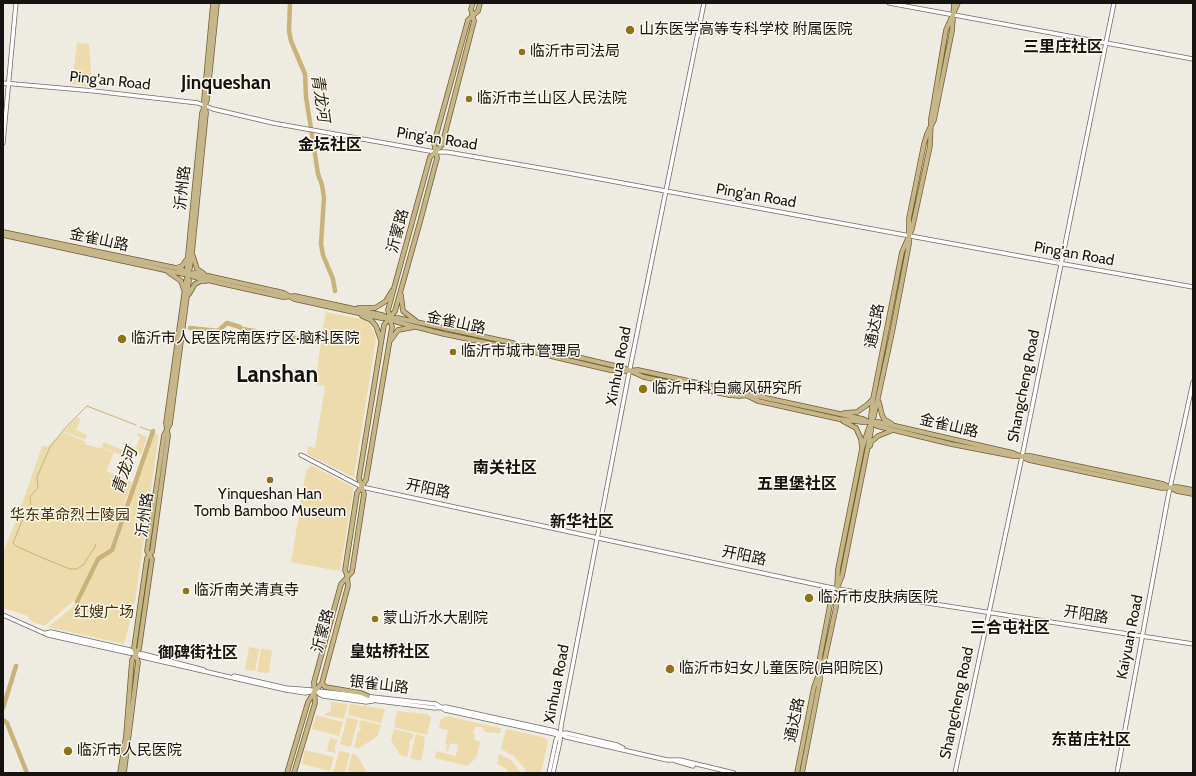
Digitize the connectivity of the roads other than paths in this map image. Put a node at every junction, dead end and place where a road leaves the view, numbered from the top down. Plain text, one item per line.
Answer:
1 (16, 3) edge
2 (213, 3) edge
3 (217, 3) edge
4 (473, 3) edge
5 (480, 3) edge
6 (704, 3) edge
7 (889, 3) edge
8 (954, 3) edge
9 (958, 3) edge
10 (1114, 3) edge
11 (954, 14) junction
12 (473, 15) junction
13 (1107, 43) junction
14 (1193, 59) edge
15 (3, 83) edge
16 (9, 84) junction
17 (205, 106) junction
18 (3, 143) edge
19 (435, 152) junction
20 (666, 192) junction
21 (3, 232) edge
22 (3, 235) edge
23 (909, 236) junction
24 (192, 253) junction
25 (188, 255) junction
26 (1061, 264) junction
27 (176, 268) junction
28 (164, 270) junction
29 (189, 274) junction
30 (215, 278) junction
31 (210, 280) junction
32 (394, 287) junction
33 (1193, 287) edge
34 (401, 290) junction
35 (184, 291) junction
36 (187, 296) junction
37 (288, 296) junction
38 (352, 310) junction
39 (390, 318) junction
40 (418, 322) junction
41 (414, 327) junction
42 (382, 342) junction
43 (388, 345) junction
44 (518, 346) junction
45 (630, 371) junction
46 (1193, 382) edge
47 (744, 395) junction
48 (878, 397) junction
49 (873, 399) junction
50 (838, 413) junction
51 (839, 419) junction
52 (871, 423) junction
53 (898, 427) junction
54 (167, 430) junction
55 (893, 430) junction
56 (862, 449) junction
57 (867, 452) junction
58 (301, 455) dead end
59 (1022, 457) junction
60 (362, 487) junction
61 (1170, 487) junction
62 (1193, 490) edge
63 (1193, 494) edge
64 (598, 538) junction
65 (347, 575) junction
66 (837, 589) junction
67 (988, 612) junction
68 (3, 615) edge
69 (1141, 636) junction
70 (1193, 644) edge
71 (136, 653) junction
72 (820, 673) junction
73 (322, 683) junction
74 (314, 691) junction
75 (368, 696) junction
76 (440, 707) junction
77 (559, 735) junction
78 (675, 761) junction
79 (120, 773) edge
80 (124, 773) edge
81 (287, 773) edge
82 (294, 773) edge
83 (549, 773) edge
84 (553, 773) edge
85 (727, 773) edge
86 (734, 773) edge
87 (797, 773) edge
88 (802, 773) edge
89 (955, 773) edge
90 (1117, 773) edge

1 - 16 main road
2 - 17 main road, 沂州路
3 - 17 main road, 沂州路
4 - 12 main road, 沂蒙路
5 - 12 main road, 沂蒙路
6 - 20 main road, Xinhua Road
7 - 11 main road
8 - 11 main road, 通达路
9 - 11 main road, 通达路
10 - 13 main road, Shangcheng Road
11 - 13 main road
11 - 23 main road, 通达路
12 - 19 main road, 沂蒙路
12 - 19 main road, 沂蒙路
13 - 14 main road
13 - 26 main road, Shangcheng Road
15 - 16 main road, Ping'an Road
16 - 17 main road, Ping'an Road
16 - 18 main road
17 - 19 main road, Ping'an Road
17 - 24 main road, 沂州路
17 - 25 main road, 沂州路
19 - 20 main road, Ping'an Road
19 - 32 main road, 沂蒙路
19 - 34 main road, 沂蒙路
20 - 23 main road, Ping'an Road
20 - 45 main road, Xinhua Road
21 - 27 main road, 金雀山路
22 - 28 main road, 金雀山路
23 - 26 main road, Ping'an Road
23 - 48 main road, 通达路
23 - 49 main road, 通达路
24 - 29 main road, 沂州路
24 - 30 main road
25 - 27 main road
25 - 29 main road, 沂州路
26 - 33 main road, Ping'an Road
26 - 59 main road, Shangcheng Road
27 - 29 main road, 金雀山路
28 - 29 main road, 金雀山路
28 - 35 main road
29 - 30 main road, 金雀山路
29 - 31 main road, 金雀山路
29 - 35 main road, 沂州路
29 - 36 main road, 沂州路
30 - 37 main road, 金雀山路
31 - 36 main road
31 - 37 main road, 金雀山路
32 - 38 main road
32 - 39 main road, 沂蒙路
34 - 39 main road, 沂蒙路
34 - 40 main road
35 - 54 main road, 沂州路
36 - 54 main road, 沂州路
37 - 38 main road, 金雀山路
38 - 39 main road, 金雀山路
38 - 42 main road
39 - 40 main road, 金雀山路
39 - 41 main road, 金雀山路
39 - 42 main road, 沂蒙路
39 - 43 main road, 沂蒙路
40 - 44 main road, 金雀山路
41 - 43 main road
41 - 44 main road, 金雀山路
42 - 60 main road, 沂蒙路
43 - 60 main road, 沂蒙路
44 - 45 main road, 金雀山路
45 - 47 main road, 金雀山路
45 - 64 main road, Xinhua Road
46 - 61 main road
47 - 50 main road, 金雀山路
47 - 51 main road, 金雀山路
48 - 52 main road, 通达路
48 - 53 main road
49 - 50 main road
49 - 52 main road, 通达路
50 - 52 main road, 金雀山路
51 - 52 main road, 金雀山路
51 - 56 main road
52 - 53 main road, 金雀山路
52 - 55 main road, 金雀山路
52 - 56 main road, 通达路
52 - 57 main road, 通达路
53 - 59 main road, 金雀山路
54 - 71 main road, 沂州路
55 - 57 main road
55 - 59 main road, 金雀山路
56 - 66 main road, 通达路
57 - 66 main road, 通达路
58 - 60 main road, 开阳路
59 - 61 main road, 金雀山路
59 - 67 main road, Shangcheng Road
60 - 64 main road, 开阳路
60 - 65 main road, 沂蒙路
60 - 65 main road, 沂蒙路
61 - 62 main road, 金雀山路
61 - 63 main road, 金雀山路
61 - 69 main road, Kaiyuan Road
64 - 66 main road, 开阳路
64 - 77 main road, Xinhua Road
65 - 73 main road, 沂蒙路
65 - 74 main road, 沂蒙路
66 - 67 main road, 开阳路
66 - 72 main road, 通达路
67 - 69 main road, 开阳路
67 - 89 main road, Shangcheng Road
68 - 71 main road, 银雀山路
69 - 70 main road, 开阳路
69 - 90 main road, Kaiyuan Road
71 - 74 main road, 银雀山路
71 - 79 main road, 沂州路
71 - 80 main road, 沂州路
72 - 87 main road, 通达路
72 - 88 main road, 通达路
73 - 74 main road, 沂蒙路
73 - 75 main road
74 - 75 main road, 银雀山路
74 - 76 main road, 银雀山路
74 - 81 main road, 沂蒙路
74 - 82 main road, 沂蒙路
75 - 76 main road, 银雀山路
76 - 77 main road, 银雀山路
77 - 78 main road, 银雀山路
77 - 78 main road, 银雀山路
77 - 83 main road, Xinhua Road
77 - 84 main road, Xinhua Road
78 - 85 main road, 银雀山路
78 - 86 main road, 银雀山路

